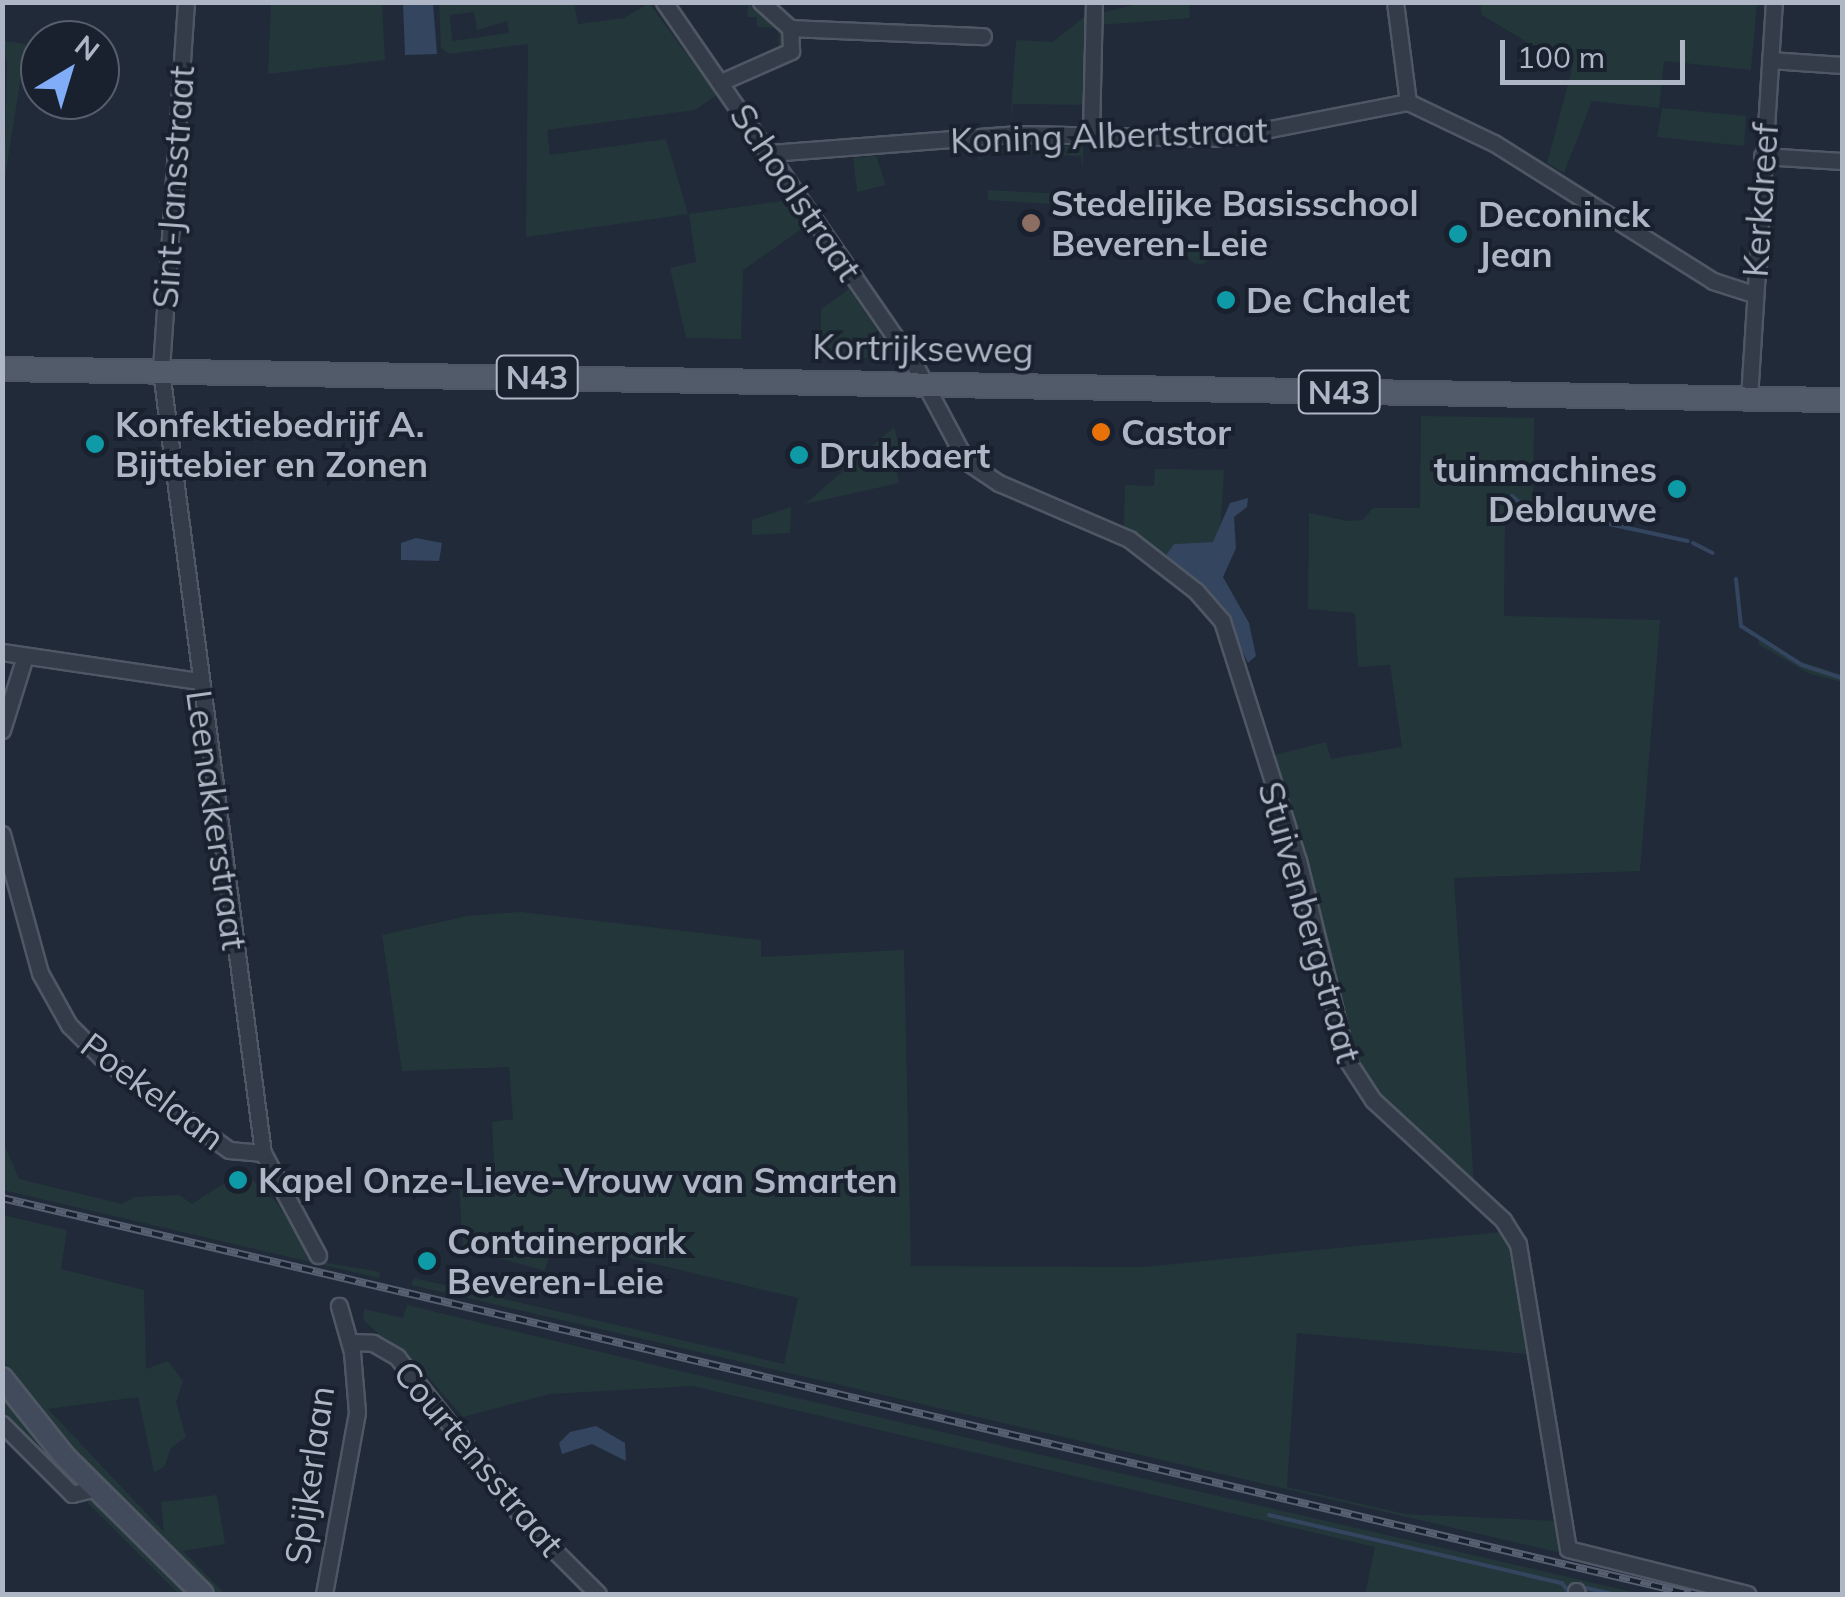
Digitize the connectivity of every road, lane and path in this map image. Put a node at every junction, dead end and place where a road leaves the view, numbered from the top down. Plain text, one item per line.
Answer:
1 (186, 2) edge
2 (664, 2) edge
3 (760, 2) edge
4 (1094, 2) edge
5 (1395, 2) edge
6 (1774, 2) edge
7 (790, 28) junction
8 (983, 36) dead end
9 (1770, 60) junction
10 (1842, 65) edge
11 (721, 82) junction
12 (1408, 102) junction
13 (1091, 134) junction
14 (770, 153) junction
15 (1762, 156) junction
16 (1842, 161) edge
17 (1754, 294) junction
18 (2, 369) edge
19 (160, 372) junction
20 (926, 382) junction
21 (1748, 398) junction
22 (1842, 400) edge
23 (2, 652) edge
24 (26, 656) junction
25 (198, 681) junction
26 (2, 730) edge
27 (2, 834) edge
28 (263, 1152) junction
29 (318, 1255) dead end
30 (339, 1306) dead end
31 (350, 1342) junction
32 (2, 1378) edge
33 (2, 1424) edge
34 (96, 1488) junction
35 (203, 1594) edge
36 (324, 1594) edge
37 (598, 1594) edge
38 (1747, 1594) edge

1 - 19 street, Sint-Jansstraat
2 - 11 street, Schoolstraat
3 - 7 street
4 - 13 street
5 - 12 street
6 - 9 street, Kerkdreef
7 - 8 street
7 - 11 street
9 - 10 street
9 - 15 street, Kerkdreef
11 - 14 street, Schoolstraat
12 - 13 street, Koning Albertstraat
12 - 17 street
13 - 14 street, Koning Albertstraat
14 - 20 street, Schoolstraat
15 - 16 street
15 - 17 street, Kerkdreef
17 - 21 street, Kerkdreef
18 - 19 main road, Kortrijkseweg / N43
19 - 20 main road, Kortrijkseweg / N43
19 - 25 street, Leenakkerstraat
20 - 21 main road, Kortrijkseweg / N43
20 - 38 street, Stuivenbergstraat
21 - 22 main road, Kortrijkseweg / N43
23 - 24 street
24 - 25 street
24 - 26 street
25 - 28 street, Leenakkerstraat
27 - 28 street, Poekelaan
28 - 29 street, Leenakkerstraat
30 - 31 street, Spijkerlaan
31 - 36 street, Spijkerlaan
31 - 37 street, Courtensstraat
32 - 34 street
33 - 34 street
34 - 35 street

